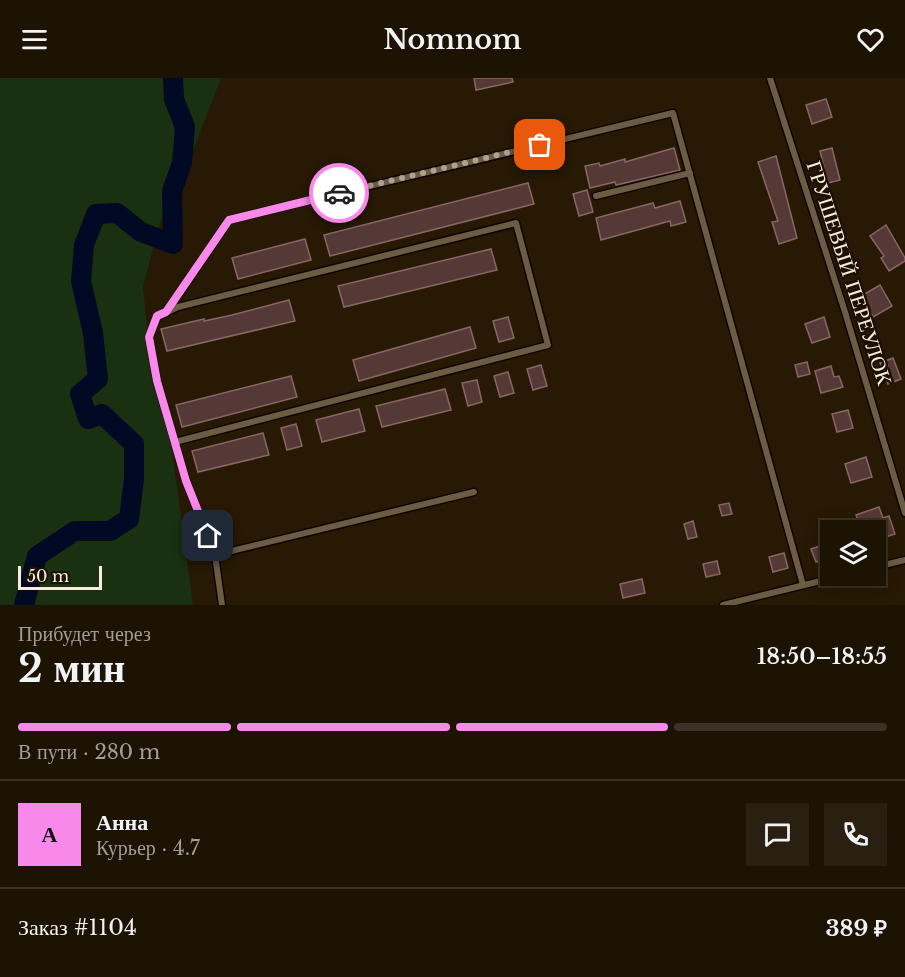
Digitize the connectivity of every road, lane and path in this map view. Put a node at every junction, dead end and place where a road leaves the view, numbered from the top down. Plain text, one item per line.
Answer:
1 (770, 78) edge
2 (690, 173) junction
3 (596, 196) dead end
4 (166, 312) junction
5 (174, 442) junction
6 (474, 492) dead end
7 (905, 513) edge
8 (215, 555) junction
9 (905, 560) edge
10 (886, 565) edge
11 (820, 581) edge
12 (803, 585) junction
13 (222, 605) edge
14 (723, 605) edge

1 - 7 lane, ГРУШЕВЫЙ ПЕРЕУЛОК
2 - 3 lane
2 - 4 lane
2 - 12 lane
4 - 5 lane
4 - 5 lane
5 - 8 lane
6 - 8 lane
8 - 13 lane
9 - 10 lane
11 - 12 lane
12 - 14 lane

